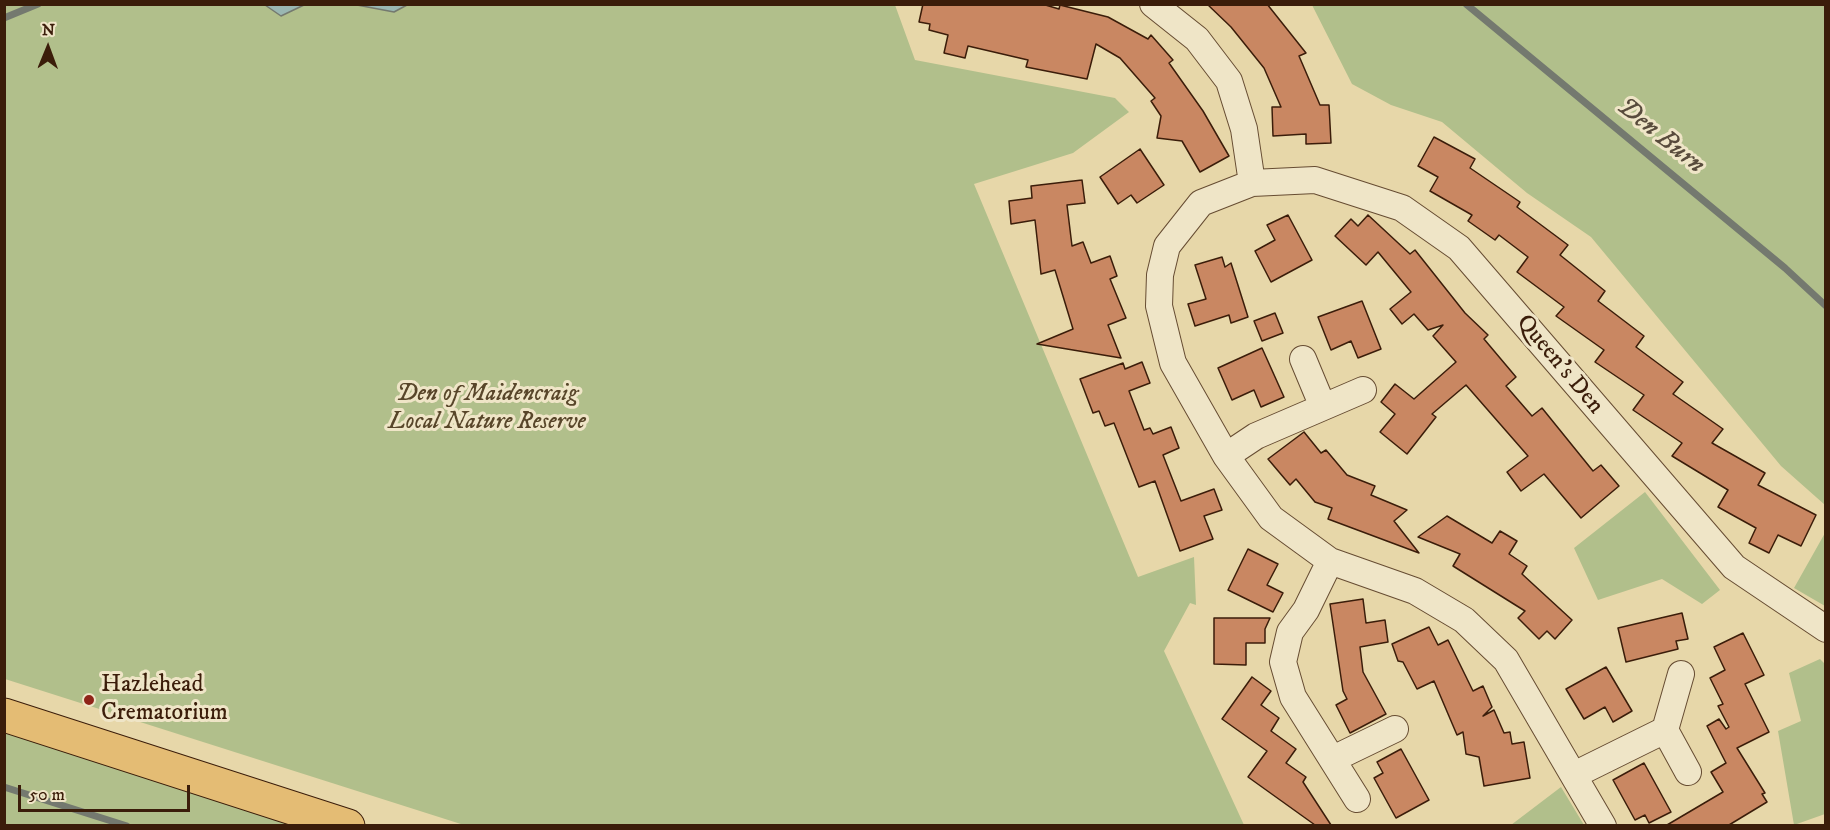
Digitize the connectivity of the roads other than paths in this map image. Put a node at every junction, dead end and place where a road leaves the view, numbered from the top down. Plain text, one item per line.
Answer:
1 (1153, 4) edge
2 (1252, 183) junction
3 (1303, 359) dead end
4 (1363, 390) dead end
5 (1323, 407) junction
6 (1226, 456) junction
7 (1330, 561) junction
8 (1826, 629) edge
9 (1681, 674) dead end
10 (4, 715) edge
11 (1395, 729) dead end
12 (1665, 730) junction
13 (1333, 759) junction
14 (1688, 772) dead end
15 (1574, 775) junction
16 (1357, 799) dead end
17 (348, 825) edge
18 (1603, 825) edge

1 - 2 street
2 - 6 street, Queen's Den
2 - 8 street, Queen's Den
3 - 5 street
4 - 5 street
5 - 6 street
6 - 7 street, Queen's Den
7 - 13 street
7 - 15 street, Queen's Den
9 - 12 street
10 - 17 main road
11 - 13 street
12 - 14 street
12 - 15 street
13 - 16 street
15 - 18 street, Queen's Den

